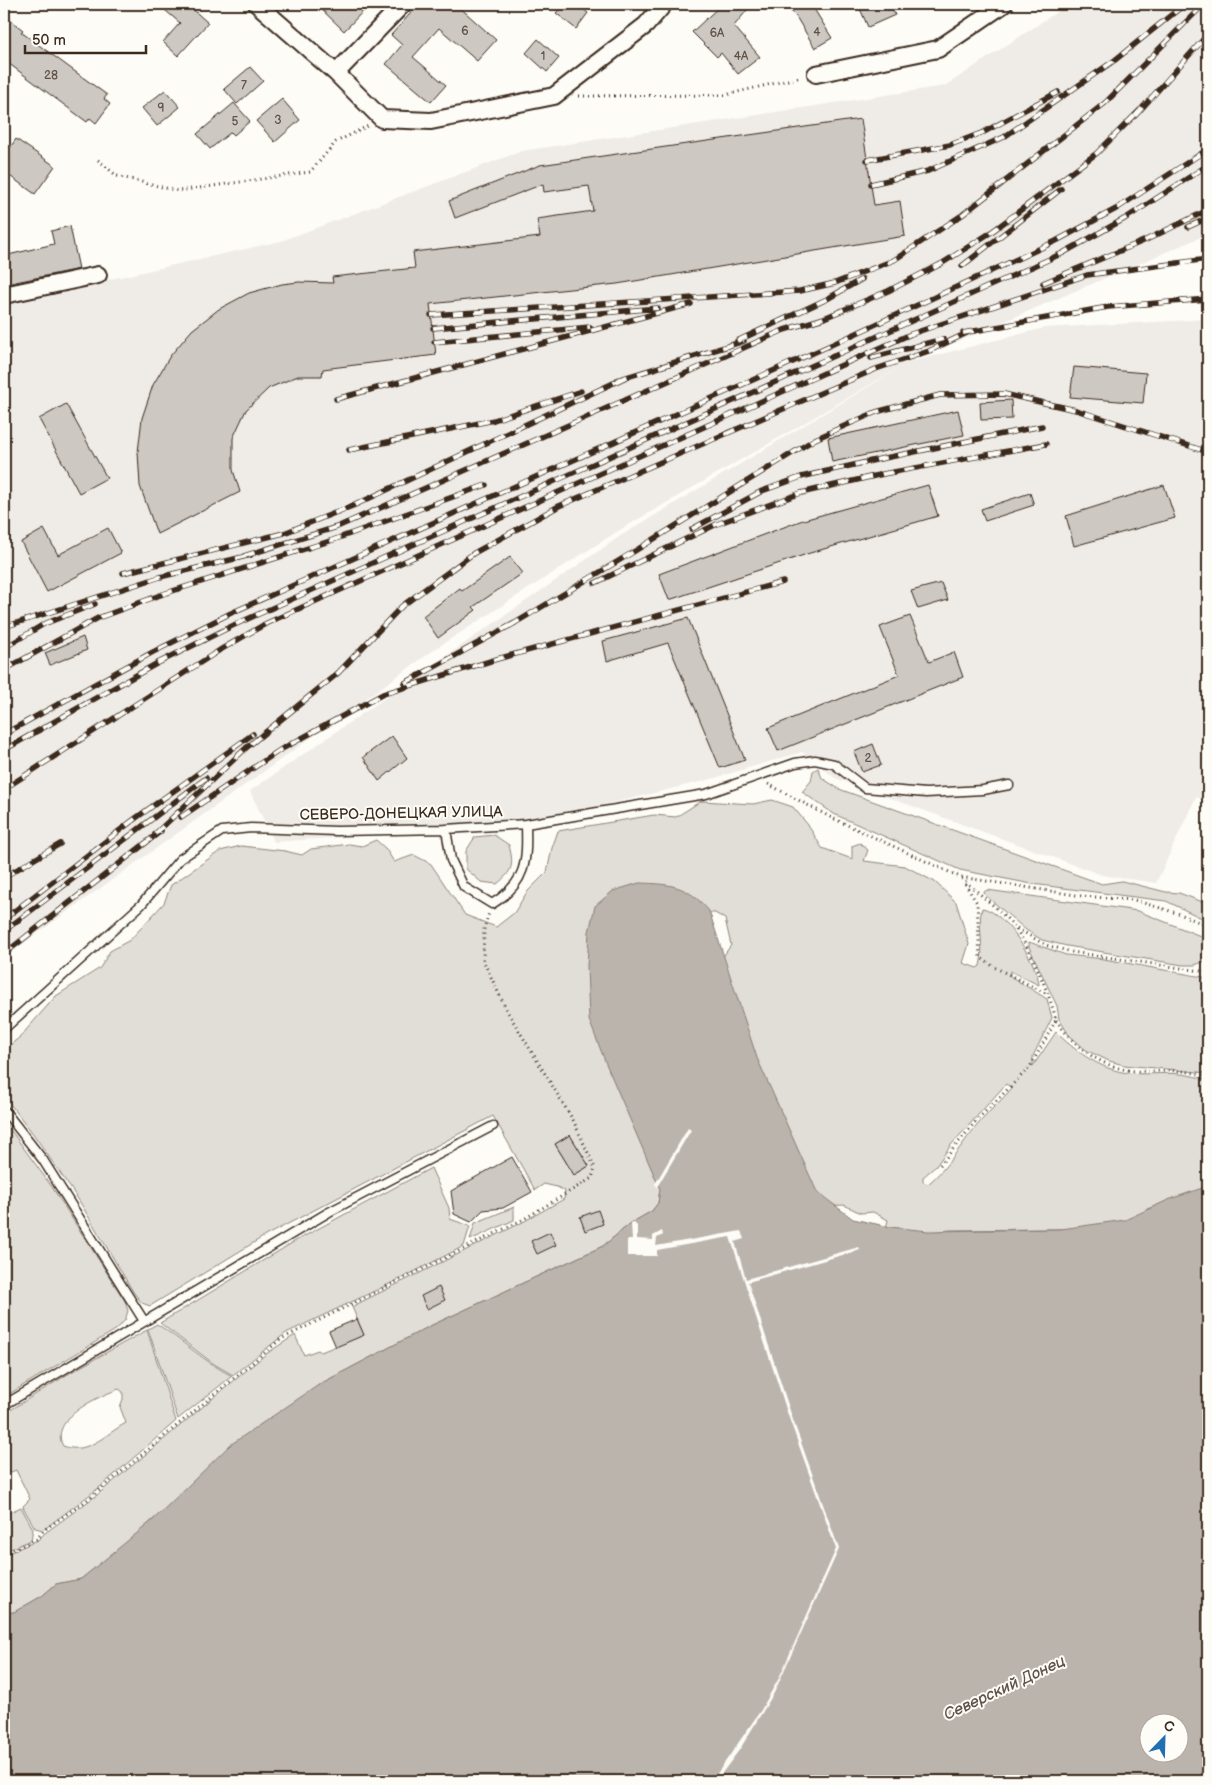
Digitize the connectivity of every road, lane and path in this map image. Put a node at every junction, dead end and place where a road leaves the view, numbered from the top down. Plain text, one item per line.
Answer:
1 (257, 4) edge
2 (403, 4) edge
3 (664, 4) edge
4 (1004, 4) edge
5 (336, 73) junction
6 (816, 74) joint
7 (554, 96) junction
8 (382, 119) junction
9 (98, 160) dead end
10 (98, 275) dead end
11 (4, 295) edge
12 (757, 778) junction
13 (1009, 785) dead end
14 (526, 824) junction
15 (446, 829) junction
16 (960, 877) junction
17 (492, 904) junction
18 (1208, 926) edge
19 (1014, 927) junction
20 (1208, 972) edge
21 (1048, 994) junction
22 (1056, 1020) junction
23 (4, 1029) edge
24 (1208, 1076) edge
25 (4, 1110) edge
26 (493, 1126) dead end
27 (940, 1165) dead end
28 (144, 1321) junction
29 (4, 1405) edge
30 (4, 1554) edge

1 - 5 street
2 - 5 street
3 - 7 street
4 - 6 street
5 - 8 street
6 - 7 path
7 - 8 street
8 - 9 path
10 - 11 street
12 - 13 lane, СЕВЕРО-ДОНЕЦКАЯ УЛИЦА
12 - 14 lane, СЕВЕРО-ДОНЕЦКАЯ УЛИЦА
12 - 16 path
14 - 15 lane, СЕВЕРО-ДОНЕЦКАЯ УЛИЦА
14 - 17 lane
15 - 17 lane
15 - 23 lane, СЕВЕРО-ДОНЕЦКАЯ УЛИЦА
16 - 18 path
16 - 19 path
16 - 21 path
17 - 30 path
19 - 20 path
19 - 21 path
21 - 22 path
22 - 24 path
22 - 27 path
25 - 28 lane
26 - 28 lane
28 - 29 lane

